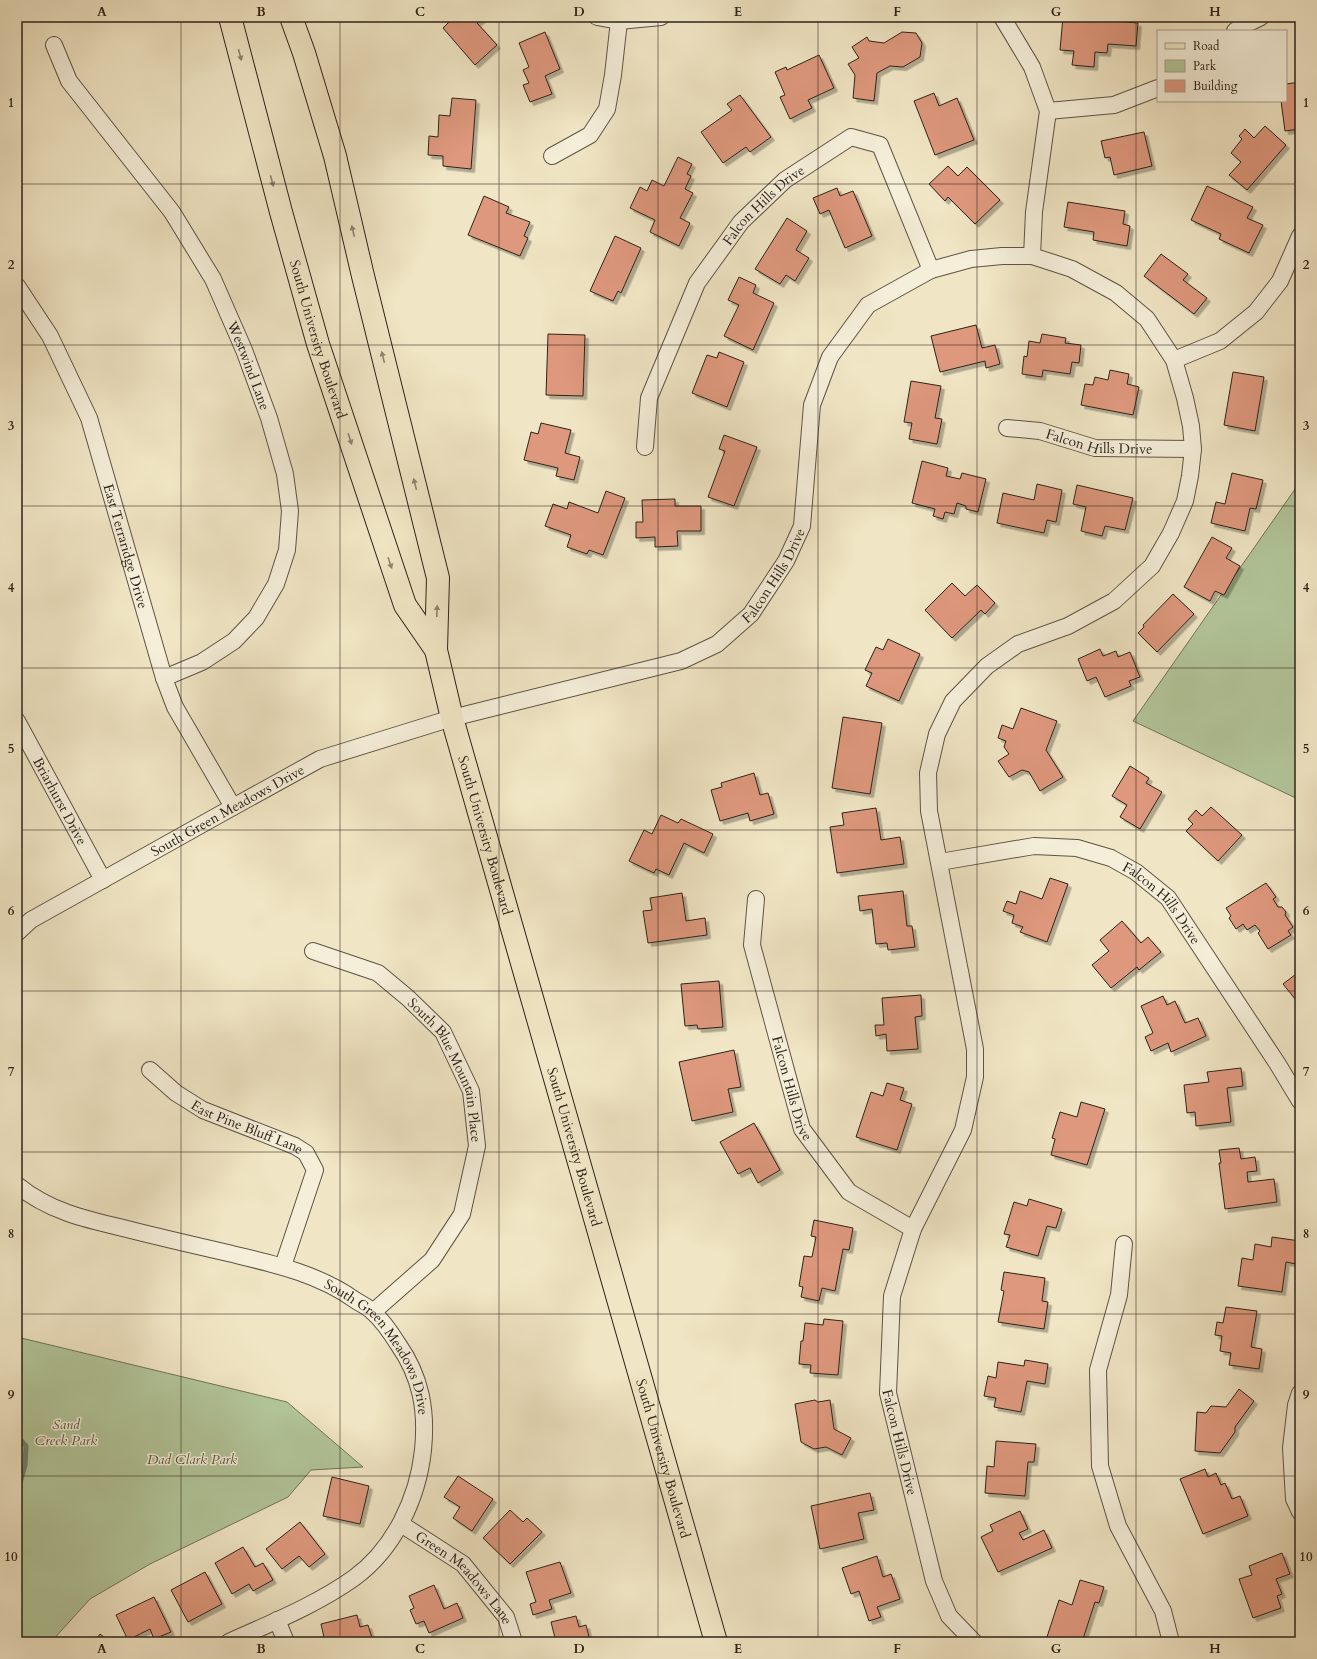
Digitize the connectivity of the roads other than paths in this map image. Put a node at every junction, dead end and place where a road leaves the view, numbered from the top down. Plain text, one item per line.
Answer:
1 (230, 17) edge
2 (290, 17) edge
3 (597, 17) edge
4 (661, 17) edge
5 (1002, 17) edge
6 (1261, 17) edge
7 (619, 21) junction
8 (1236, 30) edge
9 (54, 45) dead end
10 (1157, 88) edge
11 (1048, 111) junction
12 (552, 156) dead end
13 (1300, 236) edge
14 (1032, 256) junction
15 (932, 270) junction
16 (17, 286) edge
17 (1174, 360) junction
18 (1007, 428) dead end
19 (645, 447) dead end
20 (1193, 450) junction
21 (436, 650) junction
22 (164, 678) junction
23 (452, 718) junction
24 (17, 721) edge
25 (233, 807) junction
26 (940, 862) junction
27 (103, 880) junction
28 (756, 899) dead end
29 (17, 933) edge
30 (313, 951) dead end
31 (150, 1070) dead end
32 (1300, 1101) edge
33 (17, 1185) edge
34 (913, 1229) junction
35 (1124, 1244) dead end
36 (283, 1266) junction
37 (373, 1312) junction
38 (1300, 1393) edge
39 (1300, 1512) edge
40 (401, 1524) junction
41 (277, 1620) junction
42 (229, 1642) edge
43 (286, 1642) edge
44 (514, 1642) edge
45 (716, 1642) edge
46 (974, 1642) edge
47 (1171, 1642) edge

1 -> 21 main road, South University Boulevard
21 -> 2 main road, South University Boulevard
3 - 7 street
4 - 7 street
5 - 11 street
6 - 8 street
7 - 12 street
9 - 22 street, Westwind Lane
10 - 11 street
11 - 14 street
13 - 17 street
14 - 15 street, Falcon Hills Drive
14 - 17 street, Falcon Hills Drive
15 - 19 street, Falcon Hills Drive
15 - 23 street, Falcon Hills Drive
16 - 22 street, East Terraridge Drive
17 - 20 street, Falcon Hills Drive
18 - 20 street, Falcon Hills Drive
20 - 26 street, Falcon Hills Drive
21 - 23 main road, South University Boulevard
22 - 25 street, East Terraridge Drive
23 - 25 street, South Green Meadows Drive
23 - 45 main road, South University Boulevard
24 - 27 street, Briarhurst Drive
25 - 27 street, South Green Meadows Drive
26 - 32 street, Falcon Hills Drive
26 - 34 street, Falcon Hills Drive
27 - 29 street, South Green Meadows Drive
28 - 34 street, Falcon Hills Drive
30 - 37 street, South Blue Mountain Place
31 - 36 street, East Pine Bluff Lane
33 - 36 street, South Green Meadows Drive
34 - 46 street, Falcon Hills Drive
35 - 47 street
36 - 37 street, South Green Meadows Drive
37 - 40 street, South Green Meadows Drive
38 - 39 street
40 - 41 street, South Green Meadows Drive
40 - 44 street, Green Meadows Lane
41 - 42 street, South Green Meadows Drive
41 - 43 street

